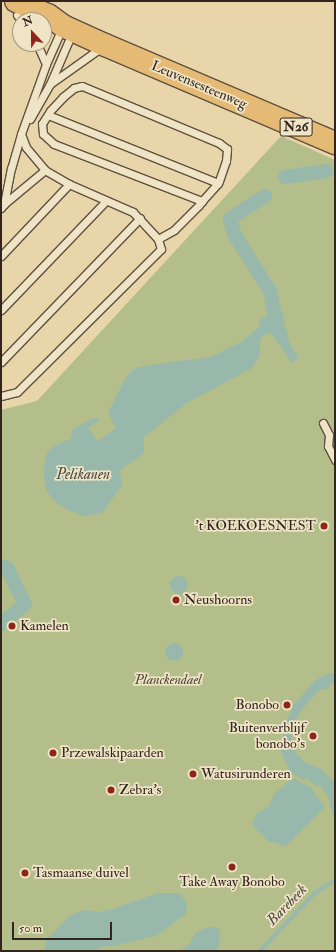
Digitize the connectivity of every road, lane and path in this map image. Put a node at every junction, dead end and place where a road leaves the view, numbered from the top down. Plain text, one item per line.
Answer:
1 (52, 19) edge
2 (60, 27) edge
3 (105, 45) junction
4 (41, 52) edge
5 (46, 64) junction
6 (50, 84) junction
7 (48, 115) junction
8 (21, 134) junction
9 (335, 143) edge
10 (45, 170) junction
11 (218, 183) junction
12 (69, 184) junction
13 (106, 201) junction
14 (202, 201) junction
15 (3, 206) edge
16 (140, 218) junction
17 (158, 239) junction
18 (1, 256) edge
19 (1, 310) edge
20 (1, 362) edge
21 (1, 396) edge
22 (323, 423) dead end
23 (335, 460) edge

1 - 2 main road, Leuvensesteenweg / N26
2 - 3 main road, Leuvensesteenweg / N26
2 - 5 lane
2 - 6 lane
3 - 6 lane
3 - 9 main road, Leuvensesteenweg / N26
4 - 5 lane
5 - 8 lane
6 - 8 lane
7 - 11 lane
7 - 11 lane
7 - 14 lane
8 - 10 lane
8 - 15 lane
10 - 12 lane
10 - 15 lane
11 - 14 lane
12 - 13 lane
12 - 18 lane
13 - 16 lane
13 - 19 lane
14 - 17 lane
16 - 17 lane
16 - 20 lane
17 - 21 lane
22 - 23 lane

